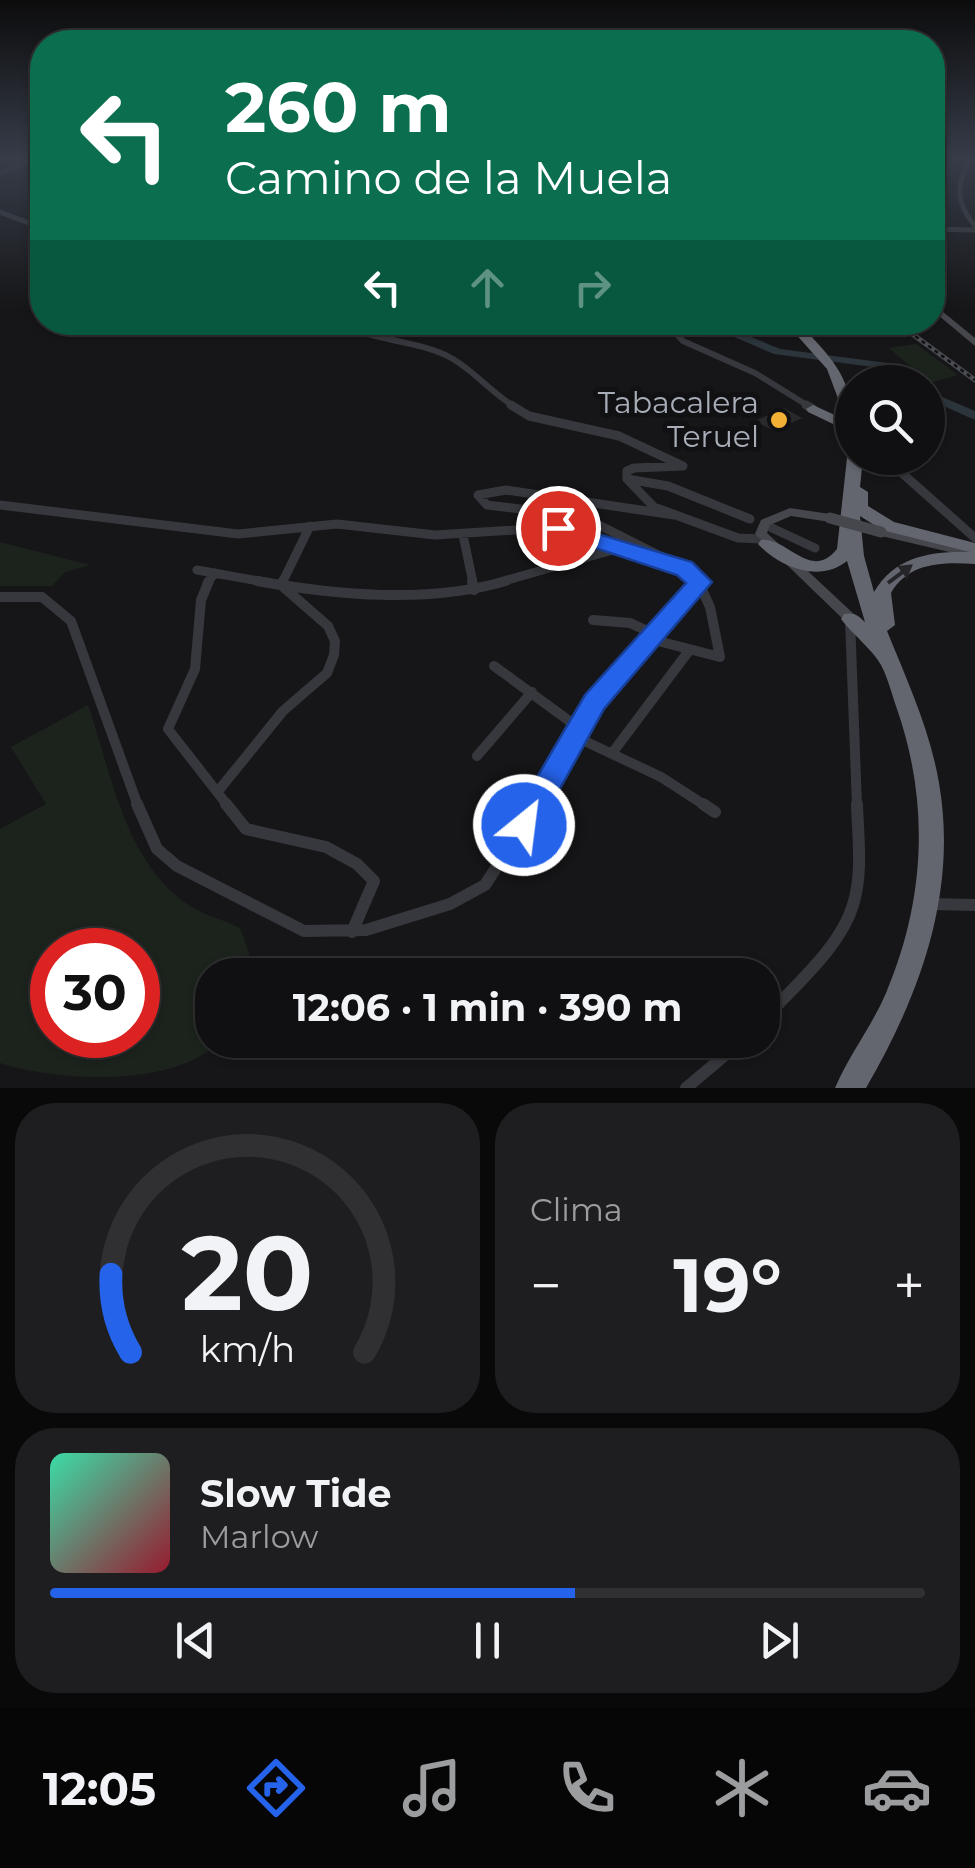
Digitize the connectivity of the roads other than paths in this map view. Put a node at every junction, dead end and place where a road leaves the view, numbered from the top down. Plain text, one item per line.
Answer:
1 (0, 212) edge
2 (30, 223) edge
3 (975, 228) edge
4 (945, 229) edge
5 (945, 316) edge
6 (375, 335) edge
7 (677, 335) edge
8 (804, 335) edge
9 (975, 343) edge
10 (835, 372) edge
11 (835, 406) edge
12 (808, 407) junction
13 (835, 419) edge
14 (855, 475) edge
15 (857, 475) edge
16 (906, 475) edge
17 (627, 479) junction
18 (0, 505) edge
19 (852, 509) junction
20 (674, 516) junction
21 (750, 519) dead end
22 (310, 526) junction
23 (767, 534) junction
24 (463, 535) junction
25 (736, 536) junction
26 (975, 538) edge
27 (815, 548) dead end
28 (616, 549) junction
29 (975, 553) edge
30 (790, 565) junction
31 (683, 568) junction
32 (197, 570) dead end
33 (215, 573) junction
34 (700, 582) junction
35 (281, 585) junction
36 (474, 590) junction
37 (0, 597) edge
38 (851, 619) junction
39 (593, 620) dead end
40 (652, 637) junction
41 (688, 652) junction
42 (887, 654) junction
43 (494, 666) dead end
44 (532, 692) junction
45 (576, 732) junction
46 (614, 752) junction
47 (478, 756) dead end
48 (219, 790) junction
49 (715, 812) dead end
50 (928, 904) junction
51 (975, 905) edge
52 (352, 932) junction
53 (780, 1001) edge
54 (722, 1058) edge
55 (686, 1088) edge
56 (850, 1088) edge

1 - 2 street
3 - 4 street
5 - 9 main road
6 - 17 street
7 - 12 street
8 - 10 highway
11 - 12 highway
12 - 13 highway
14 - 19 highway
15 - 29 highway
16 - 26 street
17 - 20 street
17 - 21 street
18 - 22 street
19 - 23 highway
19 - 42 highway
20 - 25 street
20 - 31 street
22 - 24 street
22 - 35 street
23 - 25 street
23 - 25 street
23 - 27 street
23 - 29 main road, bridge
23 - 30 main road
24 - 28 street
24 - 36 street
25 - 30 street
28 - 31 street
28 - 36 street
42 -> 29 highway
30 - 38 main road
31 - 34 street
32 - 33 street
33 - 35 street
33 - 48 street
34 - 40 street
34 - 41 street
35 - 36 street
35 - 48 street
37 - 52 street
38 - 42 highway
38 - 53 street
39 - 40 street
40 - 41 street
40 - 45 street
41 - 46 street
42 - 50 highway
43 - 44 street
44 - 45 street
44 - 47 street
45 - 46 street
45 - 52 street
46 - 49 street
48 - 52 street
50 - 51 street
50 - 56 highway
54 - 55 street

